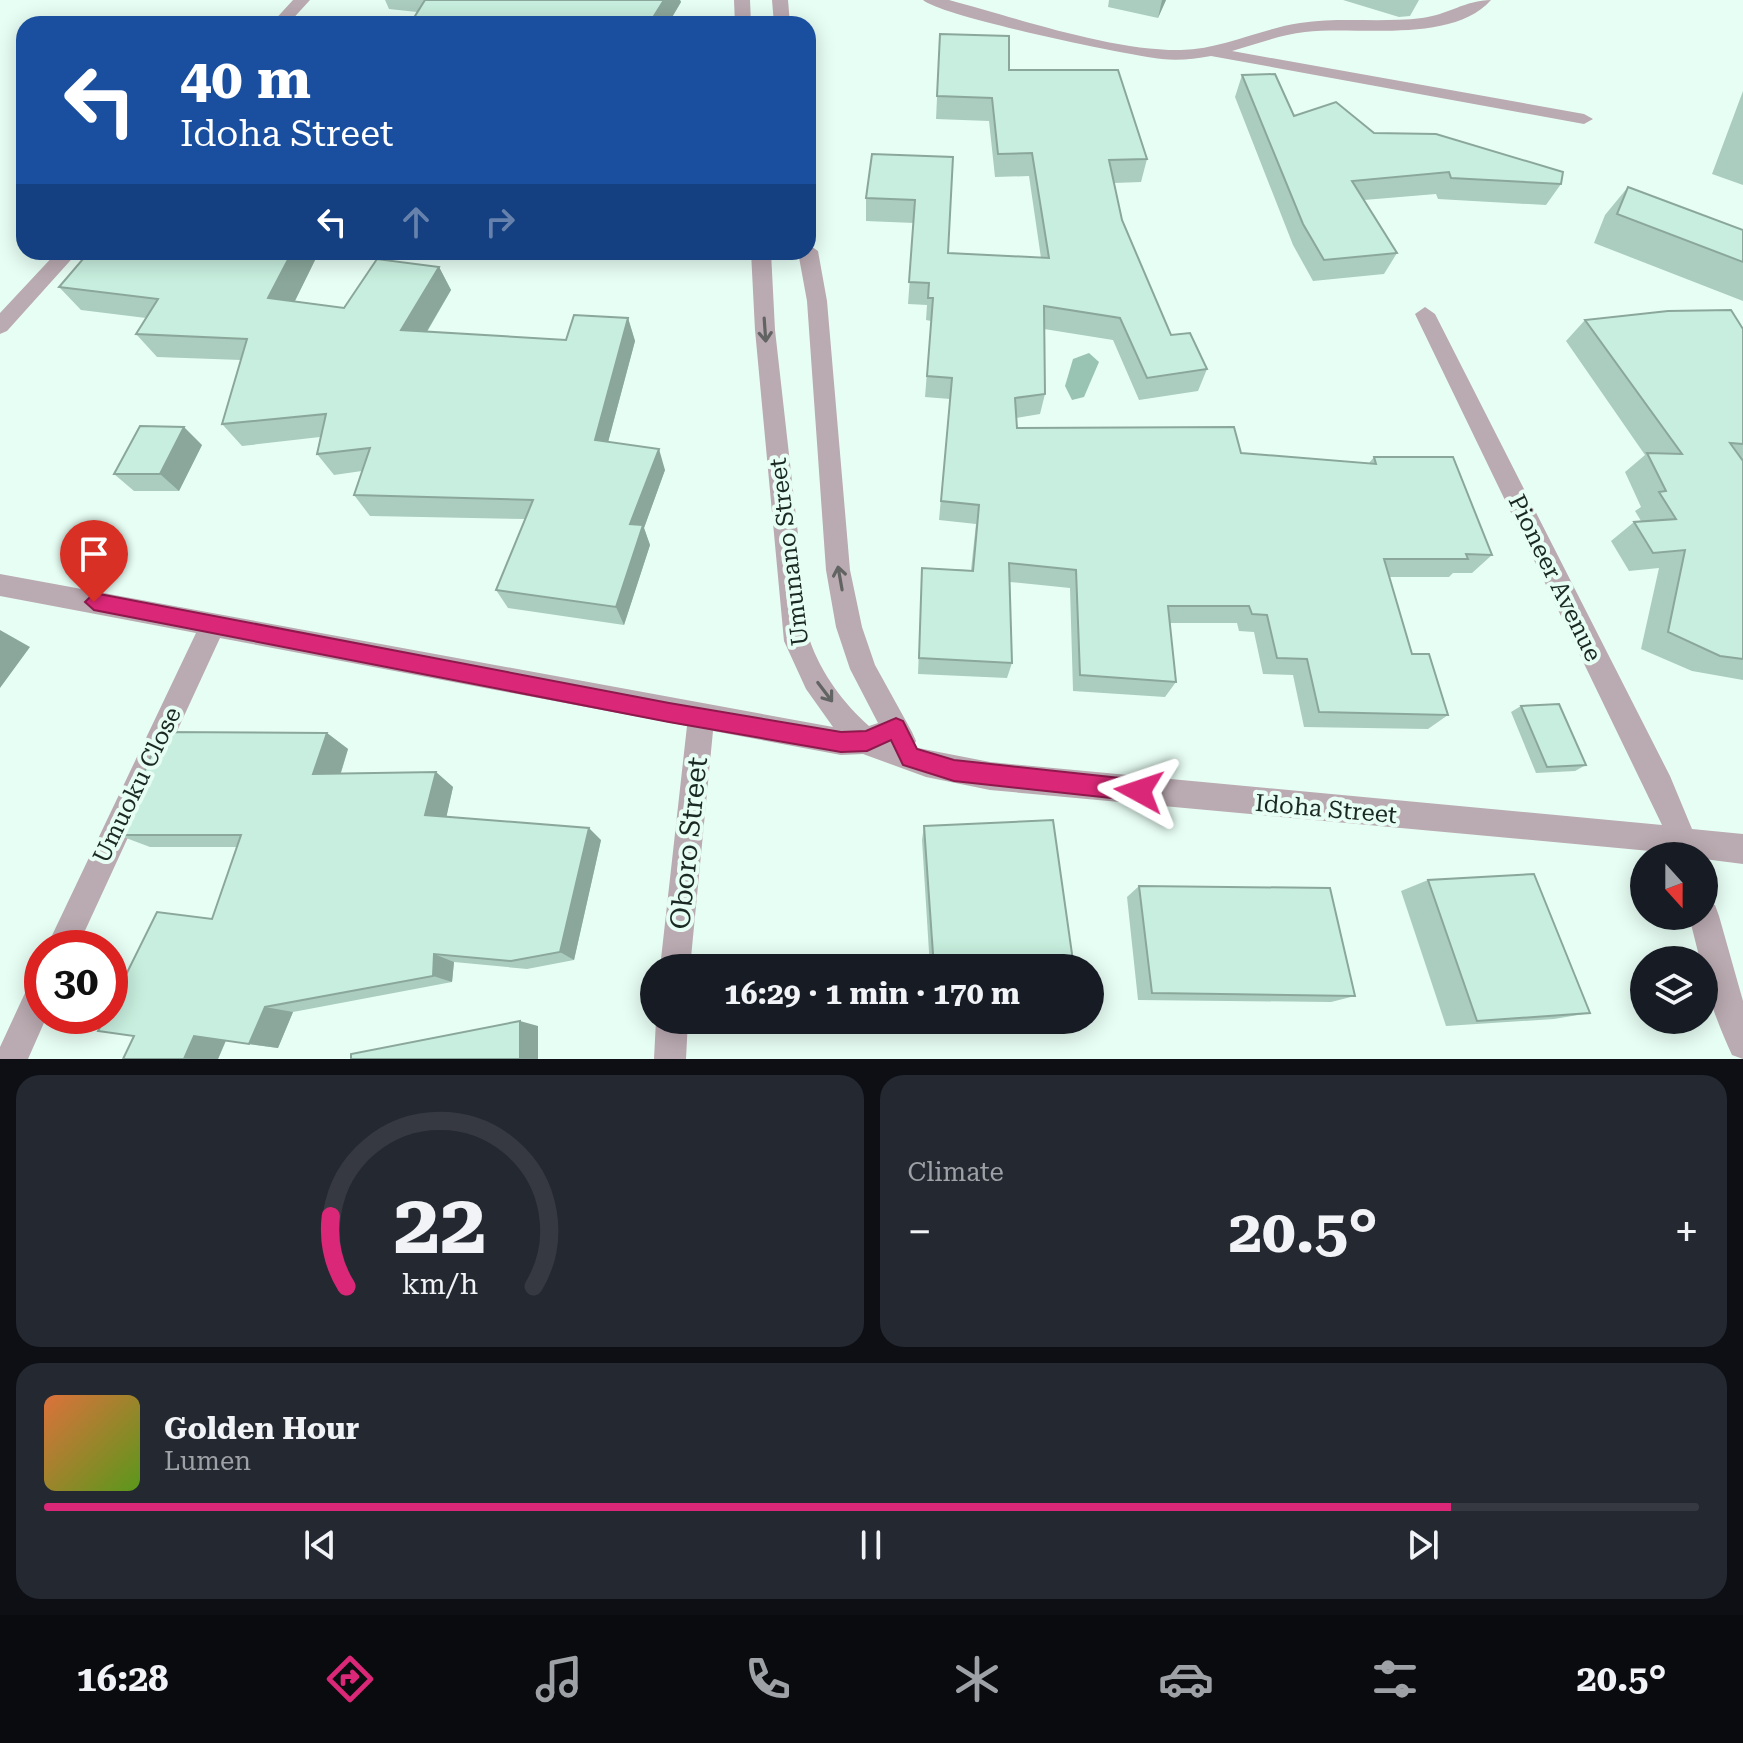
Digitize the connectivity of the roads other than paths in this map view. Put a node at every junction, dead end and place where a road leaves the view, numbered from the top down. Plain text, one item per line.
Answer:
1 (302, 0) edge
2 (931, 0) edge
3 (1483, 0) edge
4 (287, 16) edge
5 (1211, 51) junction
6 (1584, 119) dead end
7 (61, 260) edge
8 (761, 260) edge
9 (810, 260) edge
10 (1425, 314) dead end
11 (0, 326) edge
12 (0, 585) edge
13 (214, 623) junction
14 (701, 719) junction
15 (896, 728) junction
16 (867, 741) junction
17 (910, 758) junction
18 (1683, 842) edge
19 (1630, 843) edge
20 (1718, 849) edge
21 (1743, 849) edge
22 (69, 930) edge
23 (1708, 930) edge
24 (676, 954) edge
25 (24, 1030) edge
26 (671, 1034) edge
27 (1743, 1044) edge
28 (11, 1059) edge
29 (670, 1059) edge

1 - 4 street
2 - 5 street
3 - 5 street
5 - 6 street
7 - 11 street
8 -> 16 street, Umunano Street
15 -> 9 street, Umunano Street
10 - 18 street, Pioneer Avenue
12 - 13 street
13 - 14 street
13 - 22 street, Umuoku Close
14 - 16 street
14 - 24 street, Oboro Street
15 - 16 street
15 - 17 street, Umunano Street
16 - 17 street, Umunano Street
17 - 19 street, Idoha Street
20 - 21 street, Idoha Street
23 - 27 street
25 - 28 street
26 - 29 street

